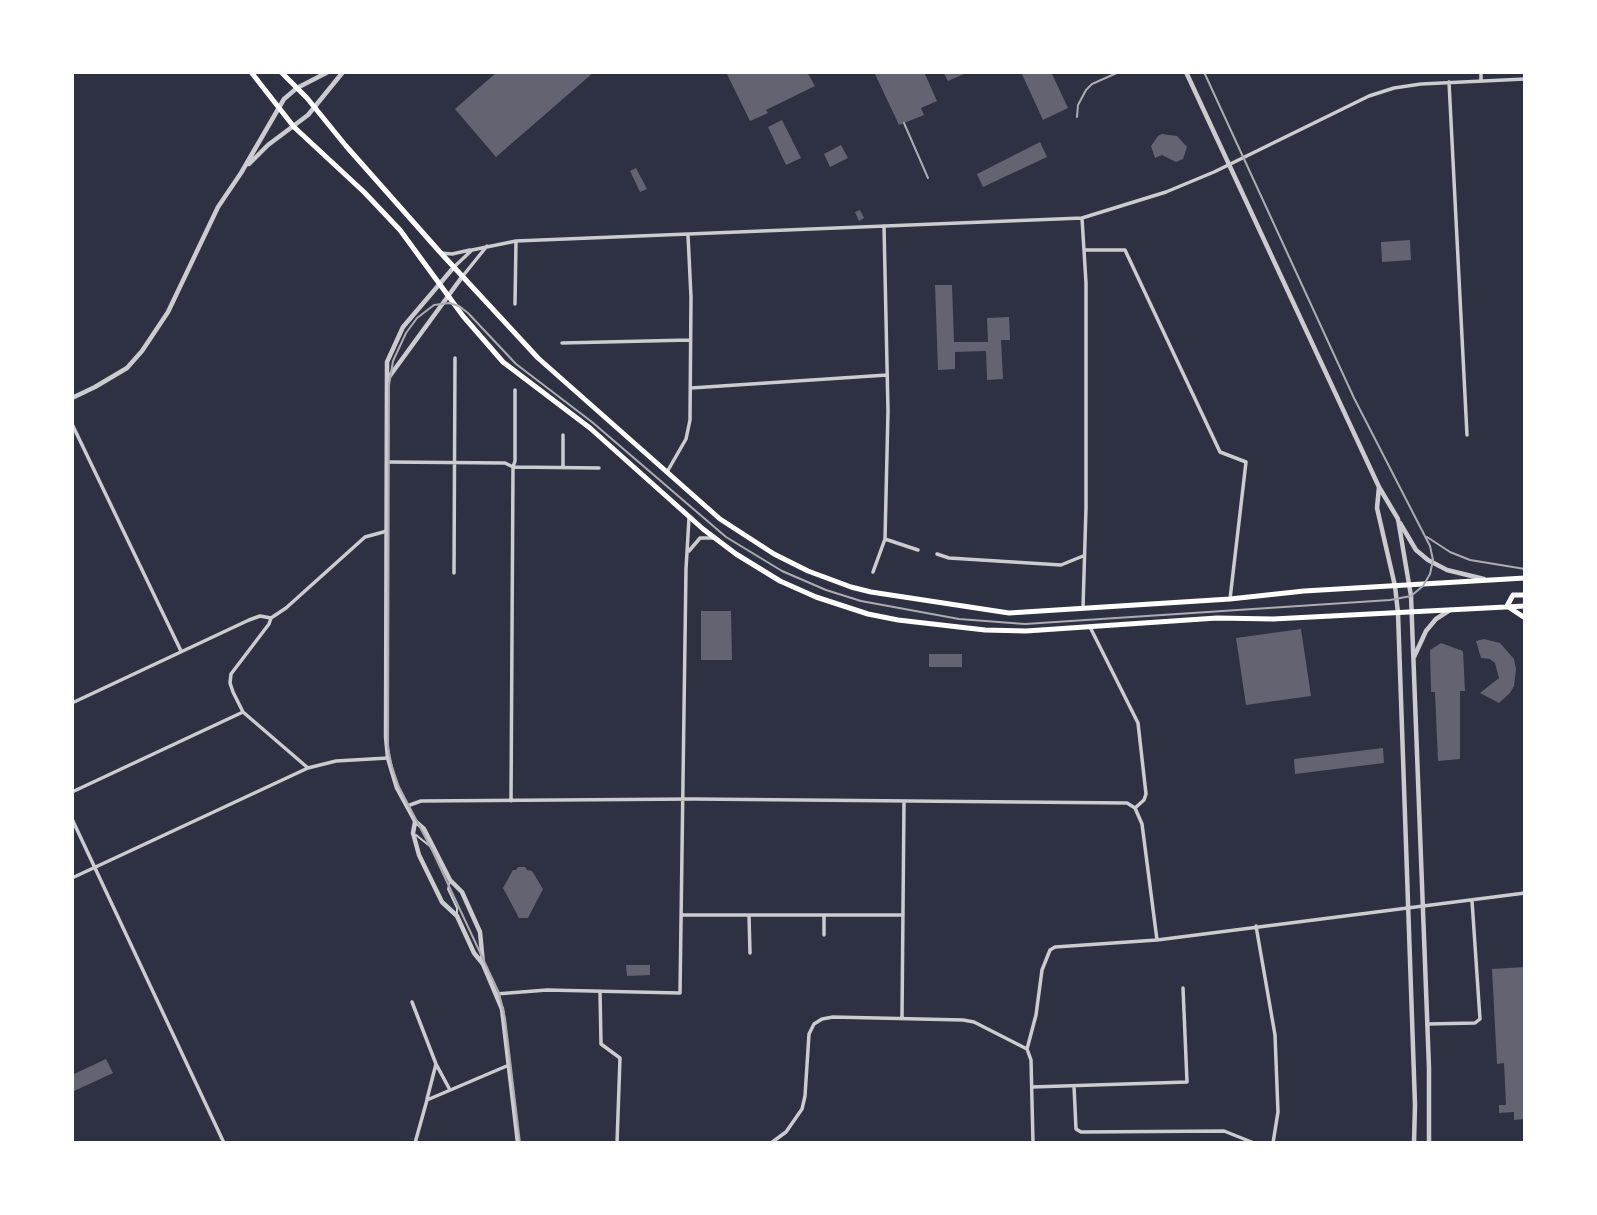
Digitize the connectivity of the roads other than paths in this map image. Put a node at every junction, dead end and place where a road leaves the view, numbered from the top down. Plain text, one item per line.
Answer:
1 (251, 72) edge
2 (281, 72) edge
3 (328, 72) edge
4 (343, 72) edge
5 (1186, 72) edge
6 (1481, 72) edge
7 (1525, 79) edge
8 (1481, 81) junction
9 (1449, 82) junction
10 (297, 88) junction
11 (314, 107) junction
12 (278, 108) junction
13 (294, 127) junction
14 (1228, 165) junction
15 (241, 173) junction
16 (1082, 219) junction
17 (884, 226) junction
18 (688, 235) junction
19 (516, 242) junction
20 (487, 246) junction
21 (472, 250) junction
22 (1086, 250) junction
23 (441, 253) junction
24 (454, 267) junction
25 (462, 277) junction
26 (438, 283) junction
27 (448, 296) junction
28 (515, 304) dead end
29 (690, 340) junction
30 (562, 343) dead end
31 (455, 358) dead end
32 (887, 375) junction
33 (388, 377) junction
34 (691, 388) junction
35 (516, 390) dead end
36 (72, 398) edge
37 (72, 424) edge
38 (563, 435) dead end
39 (1467, 435) dead end
40 (387, 462) junction
41 (455, 463) junction
42 (513, 467) junction
43 (563, 468) junction
44 (599, 468) dead end
45 (667, 473) junction
46 (1379, 486) junction
47 (689, 516) junction
48 (1398, 519) junction
49 (387, 531) junction
50 (716, 539) junction
51 (886, 539) junction
52 (918, 550) dead end
53 (688, 553) junction
54 (937, 554) dead end
55 (1083, 556) junction
56 (873, 572) dead end
57 (454, 573) dead end
58 (1525, 578) edge
59 (1490, 581) junction
60 (1410, 584) junction
61 (1395, 586) junction
62 (1525, 595) edge
63 (1230, 599) junction
64 (1507, 606) junction
65 (1525, 606) edge
66 (1452, 609) junction
67 (1083, 610) junction
68 (1412, 612) junction
69 (1398, 613) junction
70 (271, 618) junction
71 (1525, 618) edge
72 (1090, 627) junction
73 (181, 652) junction
74 (1413, 657) junction
75 (72, 703) edge
76 (243, 712) junction
77 (388, 758) junction
78 (308, 768) junction
79 (72, 792) edge
80 (683, 800) junction
81 (511, 801) junction
82 (905, 801) junction
83 (407, 806) junction
84 (1135, 808) junction
85 (72, 819) edge
86 (415, 821) junction
87 (413, 833) junction
88 (435, 850) junction
89 (95, 867) junction
90 (72, 878) edge
91 (450, 880) junction
92 (1525, 893) edge
93 (1472, 900) junction
94 (1422, 906) junction
95 (1408, 909) junction
96 (681, 915) junction
97 (749, 915) junction
98 (824, 915) junction
99 (903, 915) junction
100 (457, 916) junction
101 (1256, 926) junction
102 (824, 935) dead end
103 (1157, 940) junction
104 (469, 941) junction
105 (483, 950) junction
106 (750, 953) dead end
107 (482, 964) junction
108 (1183, 988) dead end
109 (600, 991) junction
110 (496, 994) junction
111 (412, 1002) dead end
112 (902, 1018) junction
113 (1427, 1024) junction
114 (1027, 1049) junction
115 (436, 1064) junction
116 (506, 1066) junction
117 (1074, 1086) junction
118 (1032, 1087) junction
119 (450, 1090) junction
120 (427, 1100) junction
121 (224, 1143) edge
122 (415, 1143) edge
123 (518, 1143) edge
124 (617, 1143) edge
125 (771, 1143) edge
126 (1033, 1143) edge
127 (1254, 1143) edge
128 (1273, 1143) edge
129 (1414, 1143) edge
130 (1429, 1143) edge

1 - 12 main road
2 - 10 main road
3 - 10 street
4 - 11 street
5 - 14 street
6 - 8 street
7 - 8 street
8 - 9 street
9 - 14 street
9 - 39 street
10 - 11 main road
10 - 12 street
11 - 13 street
11 - 23 main road
12 - 13 main road
12 - 15 street
13 - 15 street
13 - 26 main road
14 - 16 street
14 - 46 street
15 - 36 street
16 - 17 street
16 - 22 street
17 - 18 street
17 - 32 street
18 - 19 street
18 - 29 street
19 - 20 street
19 - 28 street
20 - 21 street
20 - 25 street
21 - 23 street
21 - 24 street
22 - 55 street
22 - 63 street
23 - 24 main road
24 - 25 main road
24 - 26 street
25 - 27 street
25 - 45 main road
26 - 27 main road
26 - 33 street
27 - 33 street
27 - 47 main road
29 - 30 street
29 - 34 street
31 - 41 street
32 - 34 street
32 - 51 street
33 - 40 street
34 - 45 street
35 - 42 street
37 - 73 street
38 - 43 street
40 - 41 street
40 - 49 street
41 - 42 street
41 - 57 street
42 - 43 street
42 - 81 street
43 - 44 street
45 - 67 main road
46 - 48 street
46 - 61 street
47 - 50 main road
47 - 53 street
48 - 59 street
48 - 60 street
49 - 70 street
49 - 77 street
50 - 53 street
50 - 72 main road
51 - 52 street
51 - 56 street
53 - 80 street
54 - 55 street
55 - 67 street
58 - 59 main road
59 - 60 main road
60 - 61 main road
60 - 68 street
61 - 63 main road
61 - 69 street
62 - 64 main road
63 - 67 main road
64 - 65 main road
64 - 66 main road
64 - 71 main road
66 - 68 main road
66 - 74 street
68 - 69 main road
68 - 74 street
69 - 72 main road
69 - 95 street
70 - 73 street
70 - 76 street
72 - 84 street
73 - 75 street
74 - 94 street
76 - 78 street
76 - 79 street
77 - 78 street
77 - 83 street
78 - 89 street
80 - 81 street
80 - 82 street
80 - 96 street
81 - 83 street
82 - 84 street
82 - 99 street
83 - 86 street
84 - 103 street
85 - 89 street
86 - 87 street
86 - 88 street
87 - 88 lane
87 - 100 street
88 - 91 street
89 - 90 street
89 - 121 street
91 - 100 lane
91 - 105 street
92 - 93 street
93 - 94 street
93 - 113 street
94 - 95 street
94 - 113 street
95 - 101 street
95 - 129 street
96 - 97 street
96 - 109 street
97 - 98 street
97 - 106 street
98 - 99 street
98 - 102 street
99 - 112 street
100 - 104 street
101 - 103 street
101 - 128 street
103 - 114 street
104 - 105 lane
104 - 107 street
105 - 107 street
107 - 110 street
108 - 117 street
109 - 110 street
109 - 124 street
110 - 116 street
111 - 115 street
112 - 114 street
112 - 125 street
113 - 130 street
114 - 118 street
115 - 119 street
115 - 120 street
116 - 119 street
116 - 123 street
117 - 118 street
117 - 127 street
118 - 126 street
119 - 120 street
120 - 122 street

